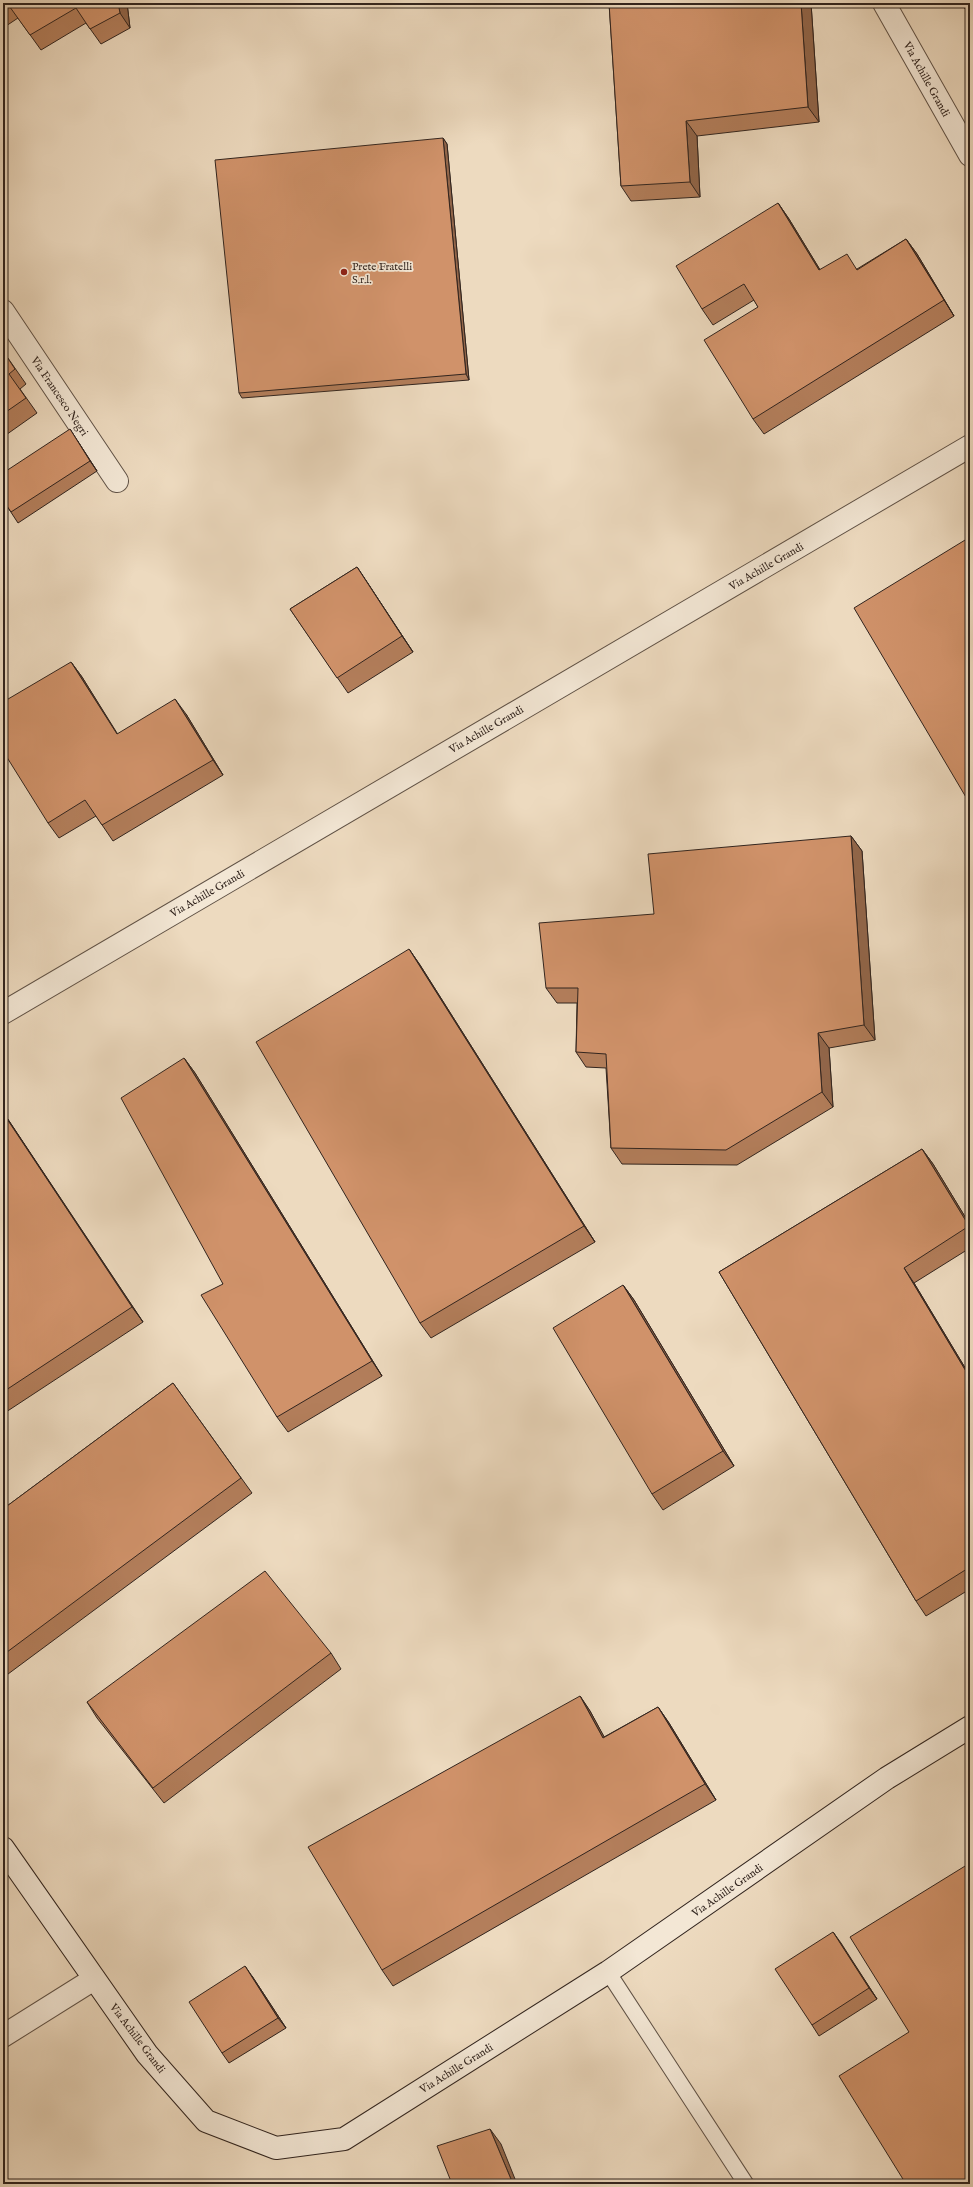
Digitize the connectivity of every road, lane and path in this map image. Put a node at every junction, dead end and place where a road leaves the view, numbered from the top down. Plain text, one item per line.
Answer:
1 (884, 3) edge
2 (970, 156) edge
3 (3, 311) edge
4 (970, 446) edge
5 (117, 481) dead end
6 (3, 1013) edge
7 (970, 1727) edge
8 (3, 1848) edge
9 (608, 1972) junction
10 (94, 1979) junction
11 (3, 2036) edge
12 (746, 2184) edge

1 - 2 street, Via Achille Grandi
3 - 5 street, Via Francesco Negri
4 - 6 street, Via Achille Grandi
7 - 9 street, Via Achille Grandi
8 - 10 street, Via Achille Grandi
9 - 10 street, Via Achille Grandi
9 - 12 lane
10 - 11 street

